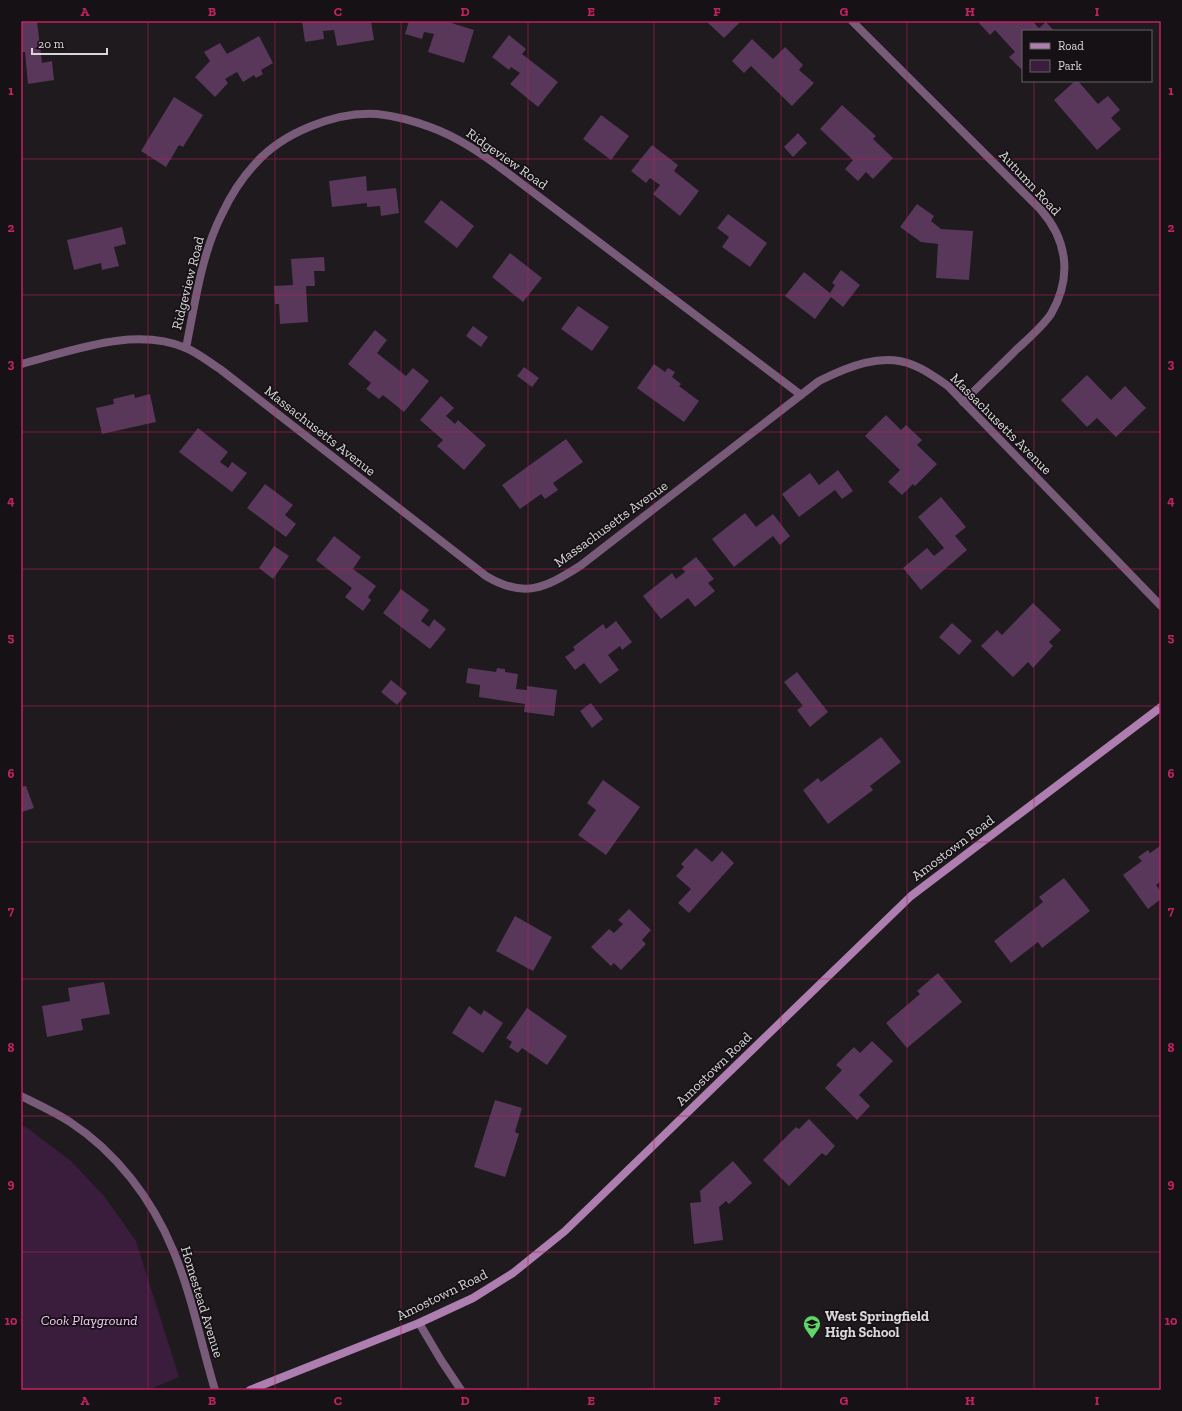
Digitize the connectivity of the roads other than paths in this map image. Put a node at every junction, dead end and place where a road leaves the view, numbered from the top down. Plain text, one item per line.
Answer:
1 (852, 21) edge
2 (186, 348) junction
3 (21, 364) edge
4 (801, 395) junction
5 (963, 402) junction
6 (1161, 606) edge
7 (1161, 707) edge
8 (21, 1096) edge
9 (419, 1323) junction
10 (215, 1390) edge
11 (250, 1390) edge
12 (461, 1390) edge

1 - 5 street, Autumn Road
2 - 3 street, Massachusetts Avenue
2 - 4 street, Massachusetts Avenue
2 - 4 street, Ridgeview Road
4 - 5 street, Massachusetts Avenue
5 - 6 street, Massachusetts Avenue
7 - 9 street, Amostown Road
8 - 10 street, Homestead Avenue
9 - 11 street, Amostown Road
9 - 12 street

